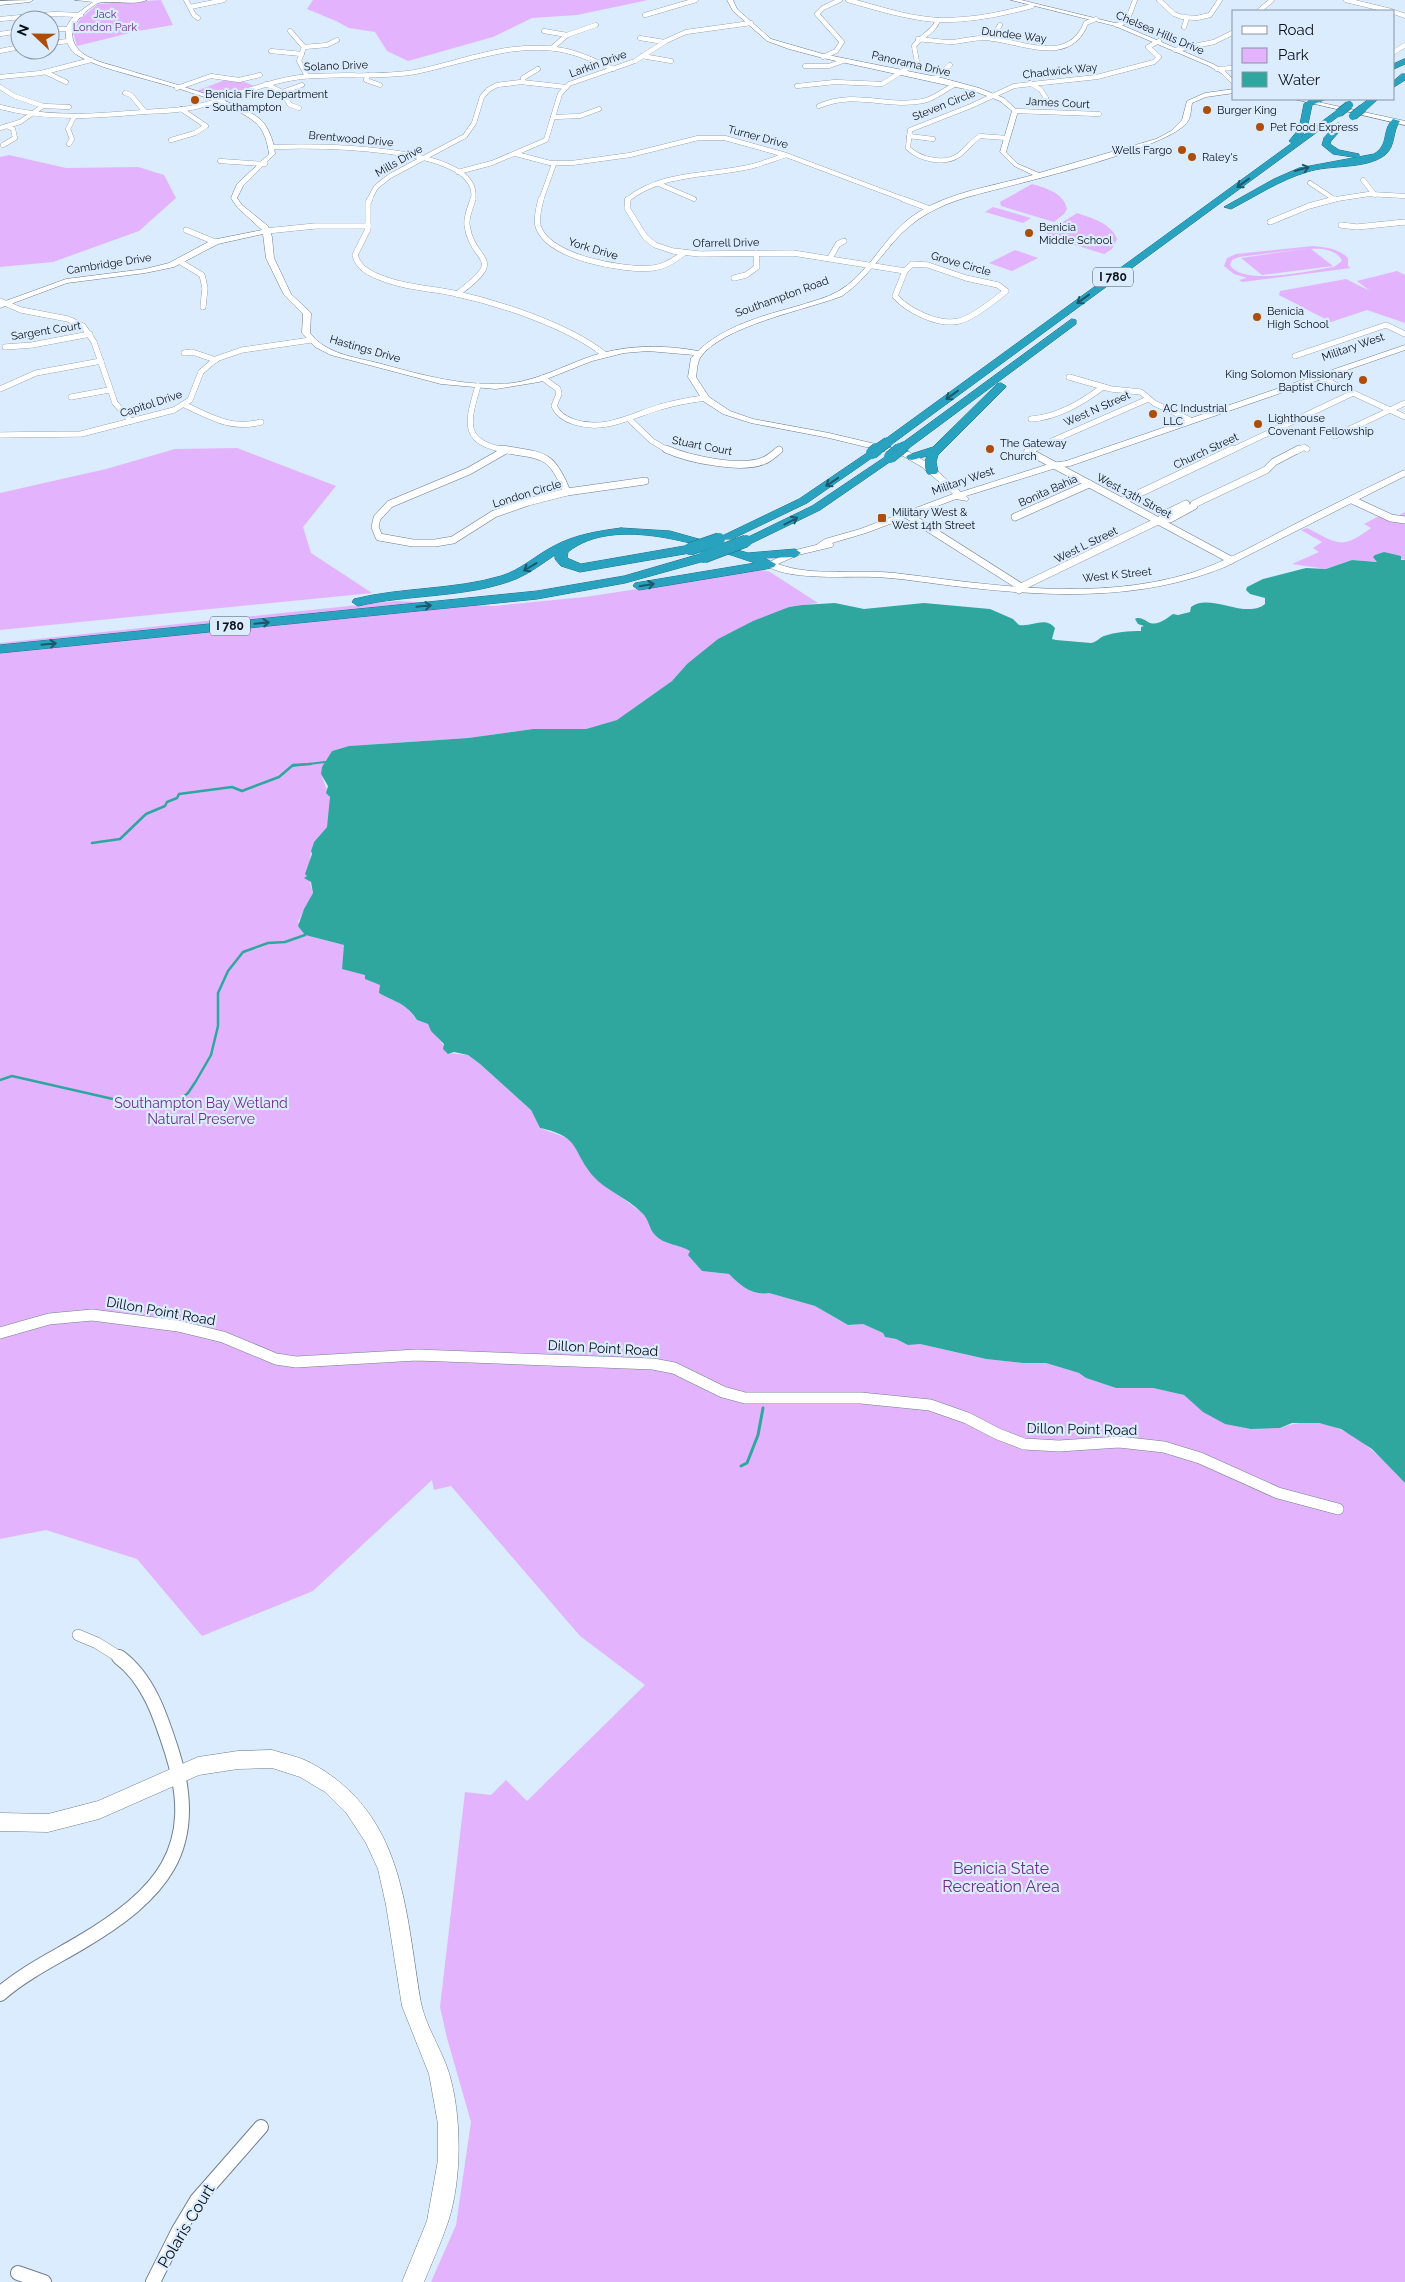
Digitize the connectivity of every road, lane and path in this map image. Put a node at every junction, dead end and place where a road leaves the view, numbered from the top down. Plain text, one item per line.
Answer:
1 (30, 0) edge
2 (78, 0) edge
3 (144, 0) edge
4 (186, 0) edge
5 (224, 0) edge
6 (696, 0) edge
7 (730, 0) edge
8 (840, 0) edge
9 (848, 0) edge
10 (1014, 0) edge
11 (1135, 0) edge
12 (1159, 0) edge
13 (1220, 0) edge
14 (1272, 0) edge
15 (1346, 0) edge
16 (97, 1) edge
17 (0, 3) edge
18 (1032, 6) junction
19 (190, 7) junction
20 (1260, 10) edge
21 (1384, 10) edge
22 (81, 14) junction
23 (645, 14) dead end
24 (198, 18) dead end
25 (1187, 18) junction
26 (0, 19) edge
27 (1096, 19) junction
28 (938, 20) junction
29 (751, 23) junction
30 (596, 25) dead end
31 (1000, 25) dead end
32 (1117, 25) junction
33 (1184, 27) dead end
34 (60, 29) edge
35 (69, 29) junction
36 (290, 31) dead end
37 (544, 31) dead end
38 (1232, 33) edge
39 (567, 35) junction
40 (640, 38) dead end
41 (918, 39) junction
42 (992, 39) junction
43 (337, 40) dead end
44 (69, 41) junction
45 (60, 42) edge
46 (664, 42) junction
47 (1159, 42) junction
48 (304, 47) junction
49 (552, 48) junction
50 (1175, 50) junction
51 (271, 51) dead end
52 (302, 54) junction
53 (642, 56) junction
54 (823, 57) junction
55 (91, 60) junction
56 (671, 61) dead end
57 (843, 61) junction
58 (1405, 63) edge
59 (51, 65) dead end
60 (950, 65) dead end
61 (347, 66) dead end
62 (805, 66) dead end
63 (1232, 68) edge
64 (58, 69) junction
65 (538, 69) dead end
66 (613, 69) junction
67 (1218, 69) junction
68 (45, 72) junction
69 (903, 72) junction
70 (1395, 72) edge
71 (348, 74) junction
72 (368, 75) junction
73 (260, 76) dead end
74 (307, 76) junction
75 (1405, 76) edge
76 (0, 77) edge
77 (933, 80) junction
78 (66, 82) dead end
79 (523, 82) junction
80 (1232, 82) edge
81 (1030, 83) junction
82 (266, 84) junction
83 (1395, 84) edge
84 (302, 85) dead end
85 (380, 85) dead end
86 (954, 85) junction
87 (797, 86) dead end
88 (0, 87) edge
89 (566, 87) junction
90 (177, 88) junction
91 (1232, 90) edge
92 (282, 92) junction
93 (125, 93) dead end
94 (993, 95) junction
95 (1046, 98) dead end
96 (216, 100) junction
97 (1301, 100) edge
98 (1318, 100) edge
99 (1357, 100) edge
100 (1373, 100) edge
101 (1310, 102) junction
102 (43, 106) junction
103 (819, 106) dead end
104 (0, 107) edge
105 (69, 107) dead end
106 (299, 108) dead end
107 (181, 109) junction
108 (599, 109) dead end
109 (1015, 111) junction
110 (1350, 111) junction
111 (145, 112) junction
112 (1099, 114) dead end
113 (32, 115) junction
114 (74, 117) junction
115 (553, 117) junction
116 (1401, 122) edge
117 (1341, 125) junction
118 (7, 126) junction
119 (0, 128) edge
120 (909, 136) junction
121 (1007, 138) junction
122 (933, 139) dead end
123 (171, 140) dead end
124 (1317, 142) dead end
125 (69, 144) dead end
126 (3, 145) dead end
127 (272, 147) junction
128 (1384, 152) junction
129 (516, 154) junction
130 (786, 155) junction
131 (422, 159) junction
132 (220, 161) dead end
133 (265, 164) junction
134 (554, 164) junction
135 (1284, 166) dead end
136 (1264, 168) junction
137 (458, 172) junction
138 (1036, 175) junction
139 (1363, 180) dead end
140 (1310, 182) dead end
141 (659, 184) junction
142 (1375, 195) junction
143 (1405, 196) edge
144 (694, 199) dead end
145 (1334, 199) junction
146 (927, 209) junction
147 (1270, 222) dead end
148 (1405, 222) edge
149 (1341, 225) dead end
150 (368, 226) junction
151 (186, 230) dead end
152 (266, 231) junction
153 (844, 241) dead end
154 (215, 242) junction
155 (684, 253) junction
156 (756, 253) junction
157 (830, 258) junction
158 (179, 261) junction
159 (867, 265) junction
160 (904, 271) junction
161 (734, 278) dead end
162 (457, 294) junction
163 (2, 304) edge
164 (203, 307) dead end
165 (1083, 314) dead end
166 (1066, 327) junction
167 (90, 334) junction
168 (1405, 334) edge
169 (310, 340) junction
170 (1405, 342) edge
171 (5, 347) dead end
172 (1405, 347) edge
173 (184, 352) dead end
174 (694, 353) junction
175 (604, 354) junction
176 (1295, 356) dead end
177 (216, 360) junction
178 (101, 361) junction
179 (1315, 376) junction
180 (1069, 377) dead end
181 (543, 378) junction
182 (478, 386) junction
183 (1102, 387) junction
184 (0, 389) edge
185 (110, 390) junction
186 (1353, 393) junction
187 (71, 397) dead end
188 (702, 398) junction
189 (1148, 399) junction
190 (1405, 402) edge
191 (185, 405) junction
192 (1390, 410) junction
193 (1405, 417) edge
194 (629, 419) junction
195 (1187, 419) junction
196 (1030, 420) dead end
197 (131, 421) junction
198 (261, 422) dead end
199 (0, 435) edge
200 (1335, 436) dead end
201 (1307, 449) dead end
202 (779, 450) dead end
203 (936, 450) junction
204 (1028, 450) joint
205 (504, 451) junction
206 (912, 457) junction
207 (1055, 465) junction
208 (932, 472) junction
209 (1405, 473) edge
210 (644, 481) dead end
211 (1089, 484) junction
212 (567, 492) junction
213 (961, 497) junction
214 (1352, 500) junction
215 (1122, 501) junction
216 (909, 516) junction
217 (1015, 517) dead end
218 (1160, 520) junction
219 (1405, 520) edge
220 (572, 543) junction
221 (690, 549) junction
222 (795, 554) junction
223 (741, 555) junction
224 (1231, 560) junction
225 (770, 564) junction
226 (808, 571) junction
227 (1020, 588) junction
228 (358, 602) junction
229 (460, 603) junction
230 (0, 637) edge
231 (0, 649) edge
232 (0, 1334) edge
233 (1338, 1508) dead end
234 (78, 1634) dead end
235 (179, 1774) junction
236 (0, 1822) edge
237 (0, 1994) edge
238 (261, 2127) dead end
239 (18, 2273) dead end
240 (44, 2282) edge
241 (153, 2282) edge
242 (413, 2282) edge

1 - 17 street
2 - 16 street
3 - 16 street
4 - 19 street
5 - 19 street
6 - 23 street
7 - 29 street, Panorama Drive
8 - 54 street
9 - 28 street
10 - 18 street, Chelsea Hills Drive
11 - 32 street
12 - 25 street
13 - 25 street
14 - 20 street
15 - 21 street
16 - 22 street
18 - 27 street, Chelsea Hills Drive
18 - 28 street
19 - 24 street
22 - 26 street
22 - 35 street
25 - 33 street
27 - 32 street, Chelsea Hills Drive
27 - 42 street, Dundee Way
28 - 41 street
29 - 46 street, Larkin Drive
29 - 54 street, Panorama Drive
30 - 39 street
31 - 42 street
32 - 47 street, Chelsea Hills Drive
34 - 35 street
35 - 44 street
36 - 48 street
37 - 39 street
38 - 50 street
39 - 49 street
40 - 46 street
41 - 42 street, Dundee Way
41 - 69 street
43 - 48 street
44 - 45 street
44 - 55 street
46 - 53 street, Larkin Drive
47 - 50 street, Chelsea Hills Drive
47 - 81 street, Chadwick Way
48 - 52 street
49 - 66 street, Solano Drive
49 - 72 street, Solano Drive
50 - 67 street, Chelsea Hills Drive
51 - 52 street
52 - 74 street
53 - 56 street
53 - 66 street, Larkin Drive
54 - 57 street, Panorama Drive
55 - 64 street
55 - 90 street
57 - 62 street
57 - 69 street, Panorama Drive
58 - 70 highway
59 - 64 street
60 - 77 street
61 - 71 street
63 - 67 street
64 - 68 street
65 - 79 street
66 - 89 street, Larkin Drive
67 - 80 street, Chelsea Hills Drive
68 - 76 street
68 - 78 street
69 - 77 street, Panorama Drive
69 - 87 street
71 - 72 street, Solano Drive
71 - 74 street, Solano Drive
72 - 85 street
73 - 90 street
74 - 82 street, Solano Drive
75 - 83 highway
77 - 86 street, Panorama Drive
79 - 89 street, Mills Drive
79 - 131 street, Mills Drive
81 - 94 street, Chadwick Way
81 - 95 street
82 - 92 street
82 - 96 street, Solano Drive
84 - 92 street
86 - 94 street, Panorama Drive
86 - 103 street
88 - 102 street
89 - 115 street, Larkin Drive
90 - 96 street
91 - 138 street, Southampton Road
92 - 106 street
93 - 111 street
94 - 109 street, Panorama Drive
94 - 120 street, Steven Circle
96 - 107 street, Solano Drive
96 - 127 street
97 - 101 street
98 - 101 highway
99 - 110 highway, I 780
100 - 110 highway, I 780, bridge
101 - 110 street
101 - 136 highway
102 - 105 street
102 - 113 street
104 - 113 street, Solano Drive
107 - 111 street, Solano Drive
107 - 123 street
108 - 115 street
109 - 112 street, James Court
109 - 121 street
110 - 116 street
110 - 117 highway, I 780
110 - 136 highway, I 780, bridge
111 - 114 street, Solano Drive
113 - 114 street, Solano Drive
113 - 118 street
114 - 125 street
115 - 129 street, Larkin Drive
116 - 128 highway
117 - 124 highway, I 780
117 - 128 highway
118 - 119 street
118 - 126 street
120 - 121 street, Steven Circle
120 - 122 street
121 - 138 street
127 - 131 street, Brentwood Drive
127 - 133 street
135 -> 128 highway
129 - 134 street, Turner Drive
129 - 137 street, Larkin Drive
130 - 134 street, Turner Drive
130 - 141 street, Ofarrell Drive
130 - 146 street, Turner Drive
131 - 137 street, Brentwood Drive
131 - 150 street, Mills Drive
132 - 133 street
133 - 152 street
134 - 155 street, York Drive
136 -> 221 highway, I 780, bridge
137 - 162 street
138 - 146 street, Southampton Road
139 - 142 street
140 - 145 street
141 - 144 street
141 - 155 street, Ofarrell Drive
142 - 143 street
142 - 145 street
145 - 147 street
146 - 159 street, Southampton Road
148 - 149 street
150 - 152 street, Cambridge Drive
150 - 162 street, Mills Drive
151 - 154 street
152 - 154 street, Cambridge Drive
152 - 169 street, Hastings Drive
153 - 157 street
154 - 158 street, Cambridge Drive
155 - 156 street, Ofarrell Drive
156 - 157 street, Ofarrell Drive
156 - 161 street
157 - 159 street, Ofarrell Drive
158 - 163 street, Cambridge Drive
158 - 164 street
159 - 160 street, Grove Circle
159 - 174 street, Southampton Road
160 - 160 street, Grove Circle
162 - 175 street, Mills Drive
163 - 167 street
165 - 166 highway, I 780
166 - 203 highway
229 -> 166 highway, I 780, bridge
167 - 171 street, Sargent Court
167 - 178 street
168 - 176 street
169 - 177 street, Capitol Drive
169 - 182 street, Hastings Drive
170 - 179 street, Military West
172 - 179 street, Military West
173 - 177 street
174 - 175 street, Hastings Drive
174 - 188 street
175 - 181 street, Hastings Drive
177 - 191 street, Capitol Drive
178 - 184 street
178 - 185 street
179 - 186 street
179 - 195 street, Military West
180 - 183 street
181 - 182 street, Hastings Drive
181 - 194 street
182 - 205 street
183 - 189 street
183 - 196 street
185 - 187 street
185 - 197 street
186 - 192 street
186 - 215 street, Church Street
188 - 194 street
188 - 206 street
189 - 195 street
189 - 204 street, West N Street
190 - 192 street
191 - 197 street, Capitol Drive
191 - 198 street
192 - 193 street
192 - 200 street
194 - 202 street, Stuart Court
195 - 207 street, Military West
197 - 199 street, Capitol Drive
201 - 218 street, West L Street
203 - 206 highway
203 - 208 highway
204 - 207 street, West 13th Street
205 - 212 street
205 - 212 street, London Circle
206 - 208 street
207 - 211 street, West 13th Street
207 - 213 street, Military West
208 - 213 street
209 - 214 street, West K Street
210 - 212 street, London Circle
211 - 215 street, West 13th Street
211 - 217 street, Bonita Bahia
213 - 216 street, Military West
214 - 219 street
214 - 224 street, West K Street
215 - 218 street, West 13th Street
216 - 222 street, Military West
216 - 227 street
218 - 224 street, West 13th Street
218 - 227 street, West L Street
220 - 221 highway
220 - 223 highway
220 -> 228 highway
221 - 228 highway, I 780
222 - 223 highway
222 - 225 street, Military West
222 - 226 street
223 - 225 highway
224 - 227 street, West K Street
225 - 226 street, West K Street
229 -> 225 highway
226 - 227 street, West K Street
228 - 230 highway, I 780
231 -> 229 highway, I 780
232 - 233 street, Dillon Point Road
234 - 235 street
235 - 236 street
235 - 237 street
235 - 242 street
238 - 241 street, Polaris Court
239 - 240 street

